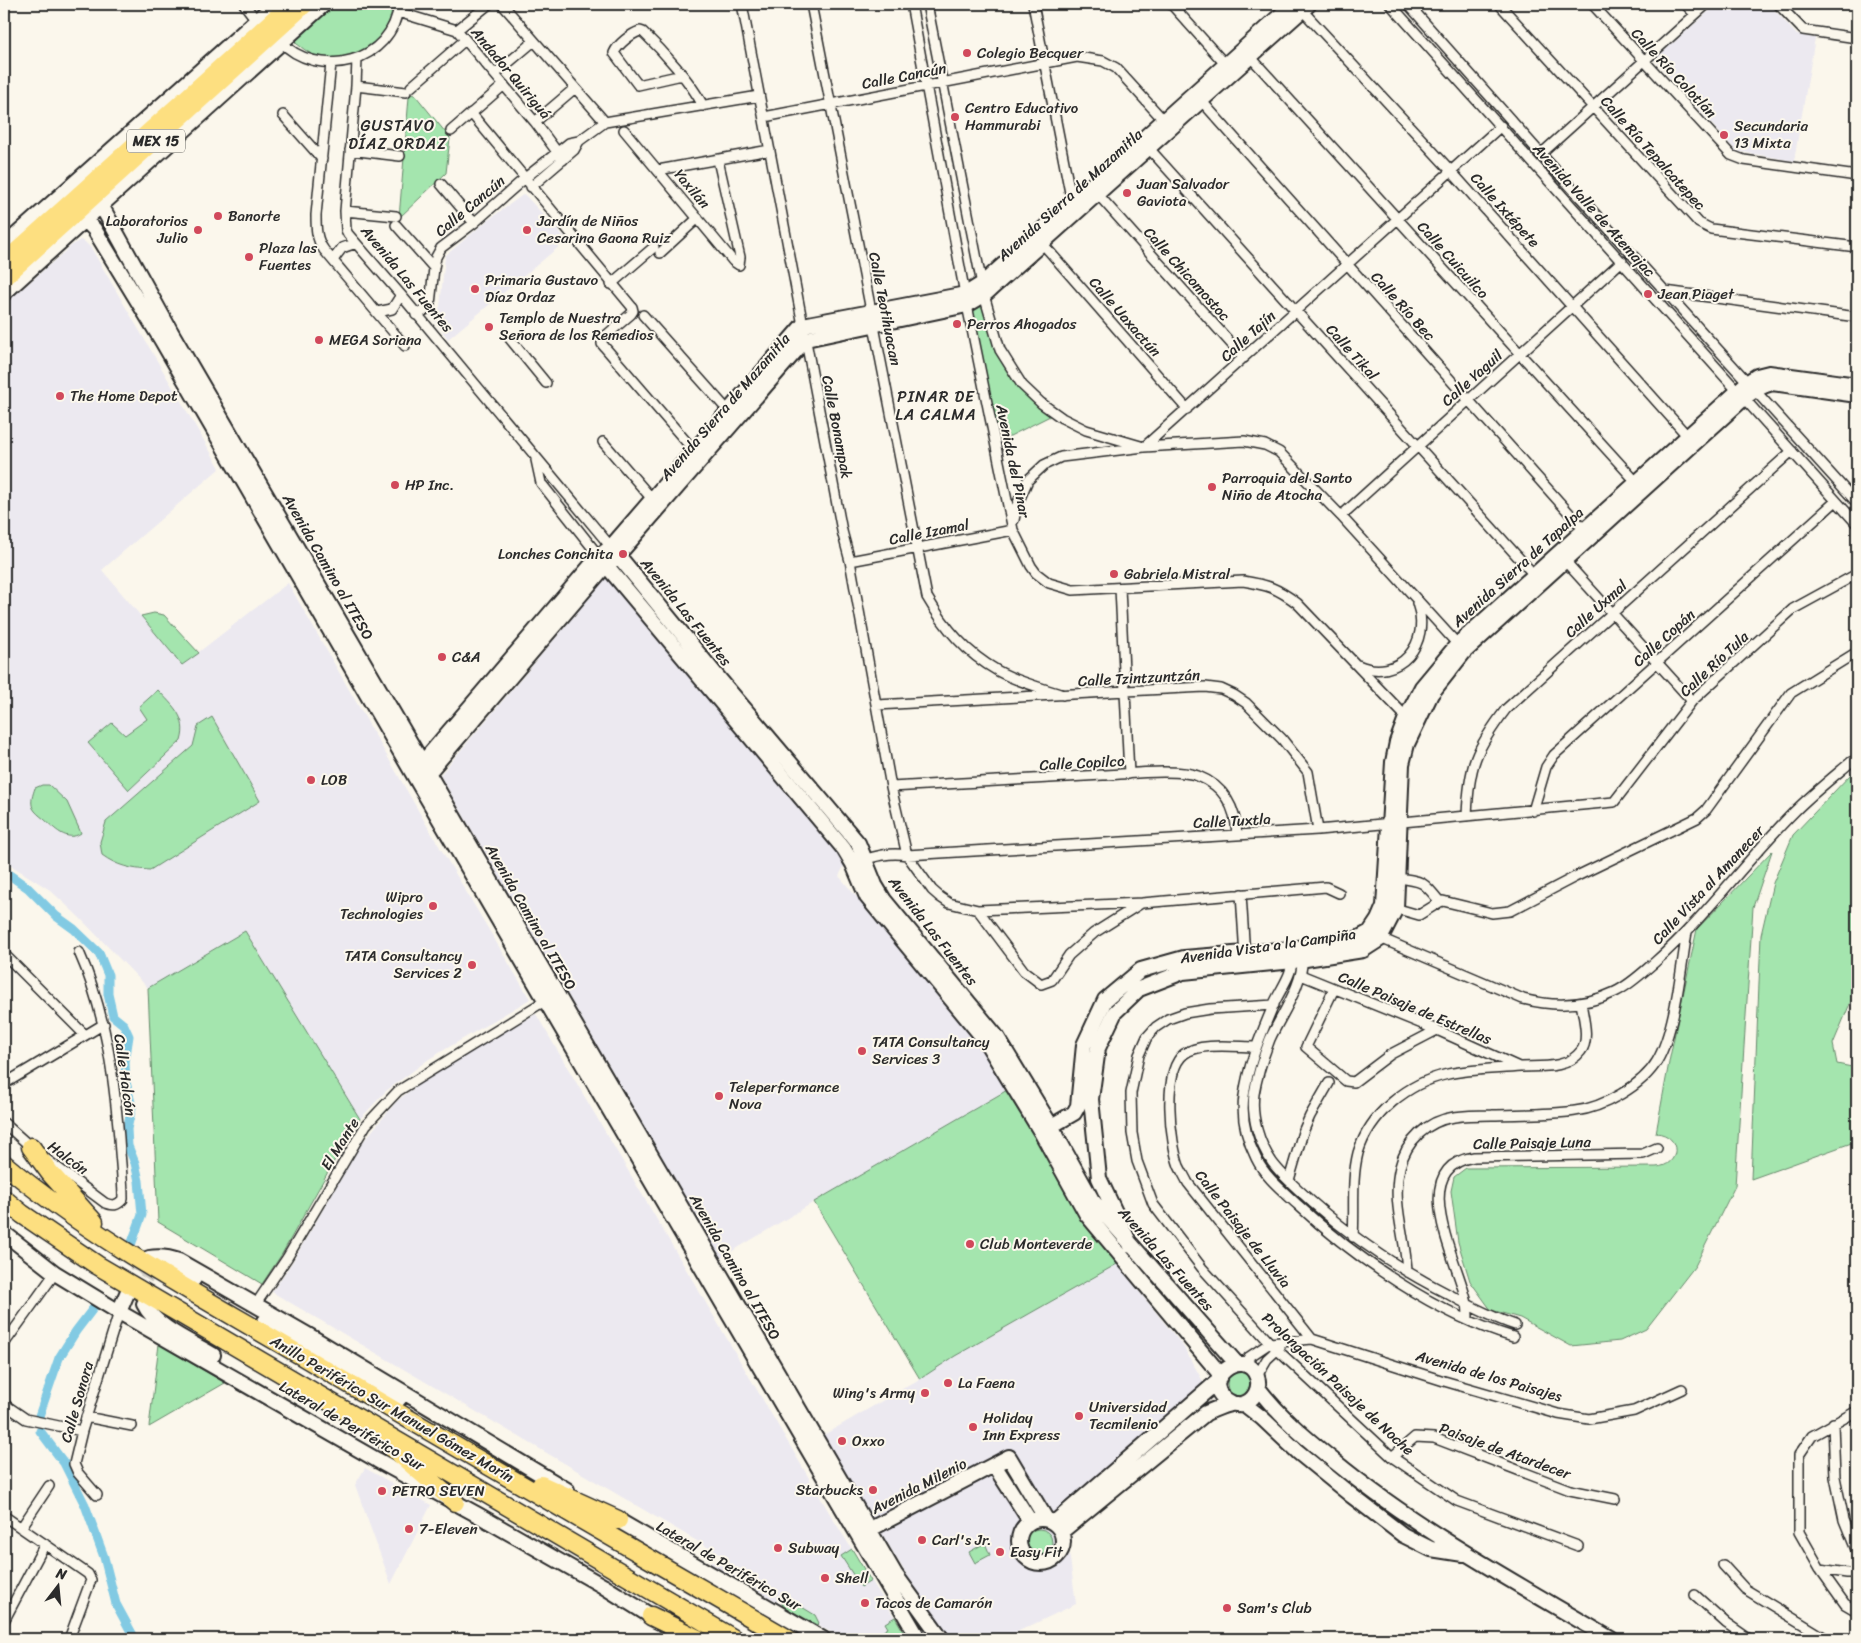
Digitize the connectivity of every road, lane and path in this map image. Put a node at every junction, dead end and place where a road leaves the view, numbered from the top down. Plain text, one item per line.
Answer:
1 (244, 4) edge
2 (275, 4) edge
3 (289, 4) edge
4 (307, 4) edge
5 (324, 4) edge
6 (489, 4) edge
7 (502, 4) edge
8 (742, 4) edge
9 (811, 4) edge
10 (911, 4) edge
11 (927, 4) edge
12 (1033, 4) edge
13 (1171, 4) edge
14 (1390, 4) edge
15 (1408, 4) edge
16 (1499, 4) edge
17 (1592, 4) edge
18 (1685, 4) edge
19 (1707, 4) edge
20 (1778, 4) edge
21 (1297, 5) edge
22 (399, 8) edge
23 (1695, 14) junction
24 (257, 21) junction
25 (457, 30) junction
26 (277, 38) junction
27 (1857, 38) edge
28 (466, 40) junction
29 (534, 41) junction
30 (1247, 52) junction
31 (357, 59) junction
32 (1644, 61) junction
33 (331, 63) junction
34 (1045, 64) junction
35 (1226, 64) junction
36 (495, 74) junction
37 (682, 75) junction
38 (942, 83) junction
39 (504, 84) junction
40 (356, 86) junction
41 (926, 86) junction
42 (575, 88) junction
43 (759, 96) junction
44 (1197, 97) junction
45 (831, 104) junction
46 (703, 106) junction
47 (1593, 107) junction
48 (471, 114) junction
49 (283, 115) dead end
50 (764, 117) junction
51 (535, 122) junction
52 (605, 122) junction
53 (1167, 124) junction
54 (1501, 126) junction
55 (624, 130) dead end
56 (451, 131) dead end
57 (578, 141) junction
58 (1145, 144) junction
59 (350, 150) junction
60 (770, 150) junction
61 (557, 151) junction
62 (1541, 154) junction
63 (400, 156) dead end
64 (322, 158) junction
65 (563, 160) junction
66 (718, 160) junction
67 (658, 170) junction
68 (1451, 171) junction
69 (1857, 176) edge
70 (524, 178) junction
71 (92, 181) junction
72 (441, 184) dead end
73 (531, 187) junction
74 (1093, 190) junction
75 (1072, 203) junction
76 (101, 205) junction
77 (45, 210) junction
78 (345, 211) junction
79 (698, 218) junction
80 (1398, 219) junction
81 (84, 220) junction
82 (474, 223) junction
83 (356, 243) junction
84 (1042, 243) junction
85 (4, 246) edge
86 (1857, 247) edge
87 (4, 260) edge
88 (333, 260) junction
89 (1622, 261) junction
90 (1347, 264) junction
91 (434, 268) junction
92 (4, 279) edge
93 (611, 284) junction
94 (983, 289) junction
95 (1665, 292) junction
96 (4, 293) edge
97 (401, 295) junction
98 (966, 300) junction
99 (1572, 306) junction
100 (1296, 311) junction
101 (377, 312) junction
102 (416, 315) junction
103 (643, 315) dead end
104 (1857, 317) edge
105 (873, 318) junction
106 (804, 332) junction
107 (510, 339) dead end
108 (404, 346) dead end
109 (1520, 354) junction
110 (1244, 358) junction
111 (546, 383) dead end
112 (1746, 390) junction
113 (1855, 394) edge
114 (1468, 400) junction
115 (723, 405) dead end
116 (1187, 409) junction
117 (1690, 440) junction
118 (603, 442) dead end
119 (1418, 446) junction
120 (1144, 448) junction
121 (1792, 451) junction
122 (698, 455) junction
123 (535, 457) junction
124 (1640, 486) junction
125 (653, 500) junction
126 (1836, 501) junction
127 (1857, 503) edge
128 (1341, 516) junction
129 (1857, 524) edge
130 (1013, 530) junction
131 (1588, 533) junction
132 (918, 548) junction
133 (615, 551) junction
134 (602, 561) junction
135 (850, 561) junction
136 (1565, 561) junction
137 (1857, 574) edge
138 (1537, 579) junction
139 (1120, 588) junction
140 (1415, 598) junction
141 (1612, 613) junction
142 (1460, 648) junction
143 (1857, 652) edge
144 (1353, 663) junction
145 (1658, 663) junction
146 (1126, 691) junction
147 (1063, 696) junction
148 (1692, 701) junction
149 (877, 706) junction
150 (1411, 721) junction
151 (1857, 760) edge
152 (425, 766) junction
153 (1129, 774) junction
154 (416, 779) junction
155 (892, 787) junction
156 (1614, 802) joint
157 (1533, 811) junction
158 (1467, 816) junction
159 (1393, 824) junction
160 (1318, 830) junction
161 (1237, 835) junction
162 (907, 855) junction
163 (859, 862) junction
164 (1397, 878) junction
165 (1340, 892) dead end
166 (1241, 894) junction
167 (1440, 902) junction
168 (1142, 903) junction
169 (1390, 907) junction
170 (978, 910) junction
171 (1687, 932) junction
172 (1375, 935) junction
173 (79, 952) dead end
174 (4, 954) edge
175 (1297, 954) junction
176 (1246, 959) junction
177 (1301, 975) junction
178 (1334, 988) junction
179 (552, 998) junction
180 (1581, 1002) junction
181 (1274, 1004) junction
182 (104, 1024) junction
183 (1437, 1030) junction
184 (85, 1035) junction
185 (1256, 1047) junction
186 (1519, 1067) junction
187 (1253, 1074) junction
188 (1329, 1083) dead end
189 (4, 1084) edge
190 (4, 1123) edge
191 (1046, 1129) junction
192 (31, 1148) junction
193 (1656, 1148) dead end
194 (4, 1164) edge
195 (1289, 1180) junction
196 (4, 1199) edge
197 (119, 1204) joint
198 (4, 1234) edge
199 (1354, 1237) junction
200 (111, 1241) junction
201 (1131, 1246) junction
202 (149, 1258) dead end
203 (169, 1269) dead end
204 (1407, 1272) junction
205 (54, 1273) junction
206 (128, 1291) tunnel mouth
207 (260, 1298) dead end
208 (144, 1304) dead end
209 (1467, 1305) junction
210 (119, 1312) junction
211 (1468, 1320) junction
212 (1515, 1325) dead end
213 (1513, 1337) dead end
214 (1312, 1339) junction
215 (1286, 1342) junction
216 (1270, 1343) junction
217 (4, 1344) edge
218 (1277, 1350) junction
219 (1241, 1364) junction
220 (1219, 1377) junction
221 (1257, 1382) junction
222 (1682, 1389) dead end
223 (1238, 1403) junction
224 (4, 1404) edge
225 (1857, 1410) edge
226 (353, 1415) junction
227 (86, 1417) junction
228 (1833, 1423) junction
229 (132, 1426) dead end
230 (468, 1430) junction
231 (82, 1431) junction
232 (328, 1432) junction
233 (430, 1432) junction
234 (1392, 1457) junction
235 (994, 1466) junction
236 (49, 1486) dead end
237 (97, 1495) dead end
238 (1615, 1499) dead end
239 (455, 1502) junction
240 (4, 1516) edge
241 (618, 1520) junction
242 (1030, 1521) junction
243 (1054, 1525) junction
244 (21, 1528) junction
245 (864, 1533) junction
246 (45, 1544) junction
247 (1578, 1546) dead end
248 (1857, 1552) edge
249 (1468, 1555) junction
250 (1722, 1565) dead end
251 (1820, 1569) junction
252 (1857, 1573) edge
253 (1695, 1595) dead end
254 (1857, 1611) edge
255 (651, 1616) junction
256 (4, 1621) edge
257 (70, 1639) edge
258 (689, 1639) edge
259 (698, 1639) edge
260 (734, 1639) edge
261 (788, 1639) edge
262 (823, 1639) edge
263 (916, 1639) edge
264 (942, 1639) edge
265 (1611, 1639) edge
266 (1749, 1639) edge
267 (1826, 1639) edge

1 - 24 street
2 - 24 street
3 - 71 main road, MEX 15
4 - 26 main road, MEX 15
5 - 26 street
6 - 25 street
7 - 29 street
8 - 43 street, Calle Bonampak
9 - 45 street, Calle Teotihuacan
10 - 41 street, Avenida del Pinar
11 - 38 street, Avenida del Pinar
12 - 34 street
13 - 35 street
14 - 54 street, Avenida Valle de Atemajac
15 - 62 street, Avenida Valle de Atemajac
16 - 47 street, Calle Río Tepalcatepec
17 - 32 street, Calle Río Colotlán
18 - 23 street
19 - 23 street
20 - 27 street
21 - 30 street, Avenida Sierra de Mazamitla
21 - 68 street, Calle Ixtépete
22 - 25 street, Andador Quiriguá
22 - 31 street
23 - 32 street
24 - 77 street
25 - 28 street, Andador Quiriguá
26 - 33 street
26 - 76 street
26 - 92 main road, MEX 15
28 - 36 street, Andador Quiriguá
28 - 40 street
29 - 36 street
29 - 42 street
30 - 35 street, Avenida Sierra de Mazamitla
30 - 44 street, Avenida Sierra de Mazamitla
30 - 80 street, Calle Cuicuilco
31 - 33 street
31 - 40 street, Avenida Las Fuentes
32 - 47 street
32 - 69 street, Calle Río Colotlán
33 - 64 street
34 - 38 street, Calle Cancún
34 - 53 street, Calle Cancún
34 - 75 street
35 - 44 street, Avenida Sierra de Mazamitla
36 - 39 street, Andador Quiriguá
37 - 37 street
37 - 46 street
38 - 41 street, Calle Cancún
38 - 94 street, Avenida del Pinar
39 - 48 street
39 - 51 street, Andador Quiriguá
40 - 59 street, Avenida Las Fuentes
41 - 45 street, Calle Cancún
41 - 98 street, Avenida del Pinar
42 - 51 street
42 - 52 street
43 - 46 street, Calle Cancún
43 - 50 street, Calle Bonampak
44 - 53 street, Avenida Sierra de Mazamitla
44 - 90 street, Calle Río Bec
45 - 50 street, Calle Cancún
45 - 105 street, Calle Teotihuacan
46 - 52 street, Calle Cancún
47 - 62 street
47 - 86 street, Calle Río Tepalcatepec
48 - 56 street
48 - 70 street
49 - 64 street
50 - 60 street, Calle Bonampak
51 - 61 street, Andador Quiriguá
52 - 57 street, Calle Cancún
53 - 58 street, Avenida Sierra de Mazamitla
54 - 68 street, Calle Tajín
54 - 89 street, Avenida Valle de Atemajac
55 - 67 street, Yaxilán
57 - 61 street, Calle Cancún
57 - 65 street, Calle Cancún
58 - 74 street, Avenida Sierra de Mazamitla
58 - 100 street, Calle Tikal
59 - 63 street
59 - 78 street, Avenida Las Fuentes
60 - 66 street
60 - 106 street, Calle Bonampak
61 - 65 street, Andador Quiriguá
61 - 70 street, Calle Cancún
62 - 95 street, Avenida Valle de Atemajac
64 - 88 street
65 - 73 street, Calle Cancún
66 - 67 street
66 - 79 street, Yaxilán
67 - 79 street, Yaxilán
68 - 80 street, Calle Tajín
68 - 99 street, Calle Ixtépete
70 - 73 street
70 - 82 street, Calle Cancún
71 - 77 main road
71 - 87 main road, MEX 15
72 - 82 street
73 - 93 street
74 - 75 street, Avenida Sierra de Mazamitla
74 - 84 street, Avenida Sierra de Mazamitla
74 - 110 street, Calle Chicomostoc
75 - 94 street, Avenida Sierra de Mazamitla
76 - 81 street
76 - 152 street, Avenida Camino al ITESO
77 - 85 street
78 - 83 street, Avenida Las Fuentes
78 - 91 street
79 - 93 street
80 - 90 street, Calle Tajín
80 - 109 street, Calle Cuicuilco
81 - 96 street
81 - 154 street, Avenida Camino al ITESO
82 - 91 street, Calle Cancún
83 - 88 street
83 - 97 street, Avenida Las Fuentes
84 - 94 street, Avenida Sierra de Mazamitla
84 - 116 street, Calle Uaxactún
88 - 101 street
89 - 99 street, Calle Yaguil
89 - 112 street, Avenida Valle de Atemajac
90 - 100 street, Calle Tajín
90 - 114 street, Calle Río Bec
91 - 102 street, Calle Cancún
93 - 122 street
94 - 98 street, Avenida Sierra de Mazamitla
94 - 120 street, Avenida del Pinar
95 - 104 street
95 - 112 street, Avenida Valle de Atemajac
97 - 101 street
97 - 102 street, Avenida Las Fuentes
98 - 105 street, Avenida Sierra de Mazamitla
98 - 130 street, Avenida del Pinar
99 - 109 street, Calle Yaguil
99 - 117 street, Calle Ixtépete
100 - 110 street, Calle Tajín
100 - 119 street, Calle Tikal
101 - 108 street
102 - 123 street, Avenida Las Fuentes
103 - 115 street
105 - 106 street, Avenida Sierra de Mazamitla
105 - 132 street, Calle Teotihuacan
106 - 122 street, Avenida Sierra de Mazamitla
106 - 135 street, Calle Bonampak
107 - 111 street
109 - 114 street, Calle Yaguil
109 - 124 street, Calle Cuicuilco
110 - 116 street, Calle Tajín
112 - 113 street, Avenida Sierra de Tapalpa
112 - 113 street, Avenida Sierra de Tapalpa
112 - 117 street, Avenida Sierra de Tapalpa
112 - 121 street, Avenida Valle de Atemajac
112 - 127 street, Avenida Valle de Atemajac
114 - 119 street, Calle Yaguil
114 - 131 street, Calle Río Bec
116 - 120 street, Calle Tajín
117 - 124 street, Avenida Sierra de Tapalpa
118 - 125 street
119 - 128 street, Calle Yaguil
119 - 138 street, Calle Tikal
120 - 128 street, Avenida del Pinar
120 - 130 street
121 - 126 street, Avenida Valle de Atemajac
121 - 141 street, Calle Uxmal
122 - 125 street, Avenida Sierra de Mazamitla
122 - 133 street, Avenida Sierra de Mazamitla
123 - 133 street, Avenida Las Fuentes
123 - 134 street, Avenida Las Fuentes
124 - 131 street, Avenida Sierra de Tapalpa
125 - 133 street, Avenida Sierra de Mazamitla
126 - 129 street, Avenida Valle de Atemajac
126 - 145 street, Calle Copán
128 - 140 street, Avenida del Pinar
130 - 132 street, Calle Izamal
130 - 139 street, Avenida del Pinar
131 - 136 street, Avenida Sierra de Tapalpa
131 - 138 street, Avenida Sierra de Tapalpa
132 - 135 street, Calle Izamal
132 - 147 street, Calle Teotihuacan
133 - 134 street, Avenida Sierra de Mazamitla
133 - 163 street, Avenida Las Fuentes
134 - 152 street, Avenida Sierra de Mazamitla
134 - 163 street, Avenida Las Fuentes
135 - 149 street, Calle Bonampak
136 - 138 street, Avenida Sierra de Tapalpa
136 - 141 street
137 - 148 street, Calle Río Tula
138 - 142 street, Avenida Sierra de Tapalpa
139 - 144 street, Avenida del Pinar
139 - 146 street
140 - 142 street, Avenida del Pinar
140 - 144 street
141 - 145 street
141 - 158 street, Calle Uxmal
142 - 150 street, Avenida Sierra de Tapalpa
143 - 167 street
144 - 150 street, Avenida del Pinar
145 - 148 street
145 - 157 street, Calle Copán
146 - 147 street, Calle Tzintzuntzán
146 - 153 street
146 - 160 street, Calle Tzintzuntzán
147 - 149 street, Calle Tzintzuntzán
148 - 156 street, Calle Río Tula
149 - 155 street, Calle Bonampak
150 - 159 street, Avenida Sierra de Tapalpa
151 - 171 street, Calle Vista al Amanecer
152 - 154 street, Avenida Sierra de Mazamitla
152 - 179 street, Avenida Camino al ITESO
153 - 155 street, Calle Copilco
153 - 161 street, Calle Copilco
154 - 179 street, Avenida Camino al ITESO
155 - 162 street, Calle Bonampak
156 - 157 street, Calle Tuxtla
157 - 158 street, Calle Tuxtla
158 - 159 street, Calle Tuxtla
159 - 160 street, Calle Tuxtla
159 - 164 street, Avenida Sierra de Tapalpa
159 - 169 street, Avenida Sierra de Tapalpa
160 - 161 street, Calle Tuxtla
161 - 162 street, Calle Tuxtla
162 - 163 street, Calle Tuxtla
162 - 170 street
163 - 191 street, Avenida Las Fuentes
164 - 167 street
164 - 169 street, Avenida Sierra de Tapalpa
165 - 166 street
166 - 168 street
166 - 176 street
167 - 169 street
168 - 170 street
168 - 170 street
169 - 172 street, Avenida Sierra de Tapalpa
171 - 180 street, Calle Vista al Amanecer
171 - 204 street
172 - 175 street, Avenida Vista a la Campiña
172 - 180 street, Calle Vista al Amanecer
173 - 182 street, Calle Halcón
174 - 184 street
175 - 176 street, Avenida Vista a la Campiña
175 - 177 street
175 - 181 street
176 - 191 street, Avenida Vista a la Campiña
176 - 201 street, Avenida Vista a la Campiña
177 - 178 street, Calle Paisaje de Estrellas
177 - 187 street
178 - 183 street, Calle Paisaje de Estrellas
178 - 183 street
179 - 207 street, El Mante
179 - 245 street, Avenida Camino al ITESO
180 - 186 street
181 - 185 street
181 - 216 street, Prolongación Paisaje de Noche
182 - 184 street
182 - 197 street, Calle Halcón
183 - 186 street, Calle Paisaje de Estrellas
184 - 189 street
185 - 187 street
185 - 214 street, Calle Paisaje de Lluvia
186 - 199 street
187 - 195 street
187 - 211 street
188 - 195 street
190 - 192 street, Halcón
191 - 201 street, Avenida Las Fuentes
191 - 220 street, Avenida Las Fuentes
192 - 197 street, Halcón
192 - 200 highway
193 - 209 street, Calle Paisaje Luna
194 - 200 highway, Anillo Periférico Sur Manuel Gómez Morín
195 - 199 street
196 - 226 highway, Anillo Periférico Sur Manuel Gómez Morín
198 - 205 street, Lateral de Periférico Sur
199 - 204 street
200 - 233 highway, Anillo Periférico Sur Manuel Gómez Morín
201 - 219 street, Avenida Las Fuentes
202 - 230 street
203 - 230 street
204 - 209 street
205 - 210 street, Lateral de Periférico Sur
205 - 217 street
206 - 210 street
208 - 232 street
209 - 211 street, Calle Paisaje Luna
209 - 212 street
210 - 227 street, Calle Sonora
210 - 232 street, Lateral de Periférico Sur
211 - 213 street
214 - 215 street, Avenida de los Paisajes
214 - 222 street, Avenida de los Paisajes
215 - 216 street, Avenida de los Paisajes
215 - 218 street
216 - 218 street, Prolongación Paisaje de Noche
216 - 219 street, Avenida de los Paisajes
218 - 221 street
218 - 234 street, Prolongación Paisaje de Noche
219 - 220 street
219 - 221 street
220 - 223 street
220 - 243 street
221 - 223 street
221 - 249 street
223 - 243 street
223 - 249 street
224 - 231 street
225 - 228 street
226 - 239 highway
226 - 260 highway, Anillo Periférico Sur Manuel Gómez Morín
227 - 229 street
227 - 231 street, Calle Sonora
228 - 248 street
228 - 251 street
230 - 241 street, Lateral de Periférico Sur
231 - 237 street, Calle Sonora
232 - 239 street, Lateral de Periférico Sur
233 - 241 highway
233 - 261 highway, Anillo Periférico Sur Manuel Gómez Morín
234 - 238 street, Paisaje de Atardecer
234 - 247 street, Prolongación Paisaje de Noche
235 - 242 street
235 - 243 street, Avenida Milenio
235 - 245 street, Avenida Milenio
236 - 244 street
239 - 255 street, Lateral de Periférico Sur
240 - 244 street
241 - 262 street, Lateral de Periférico Sur
242 - 243 street
242 - 243 street
244 - 246 street
245 - 263 street, Avenida Camino al ITESO
245 - 264 street, Avenida Camino al ITESO
246 - 256 street
246 - 257 street
249 - 265 street
250 - 267 street
251 - 252 street
251 - 254 street
253 - 266 street
255 - 258 street, Lateral de Periférico Sur
255 - 259 highway

